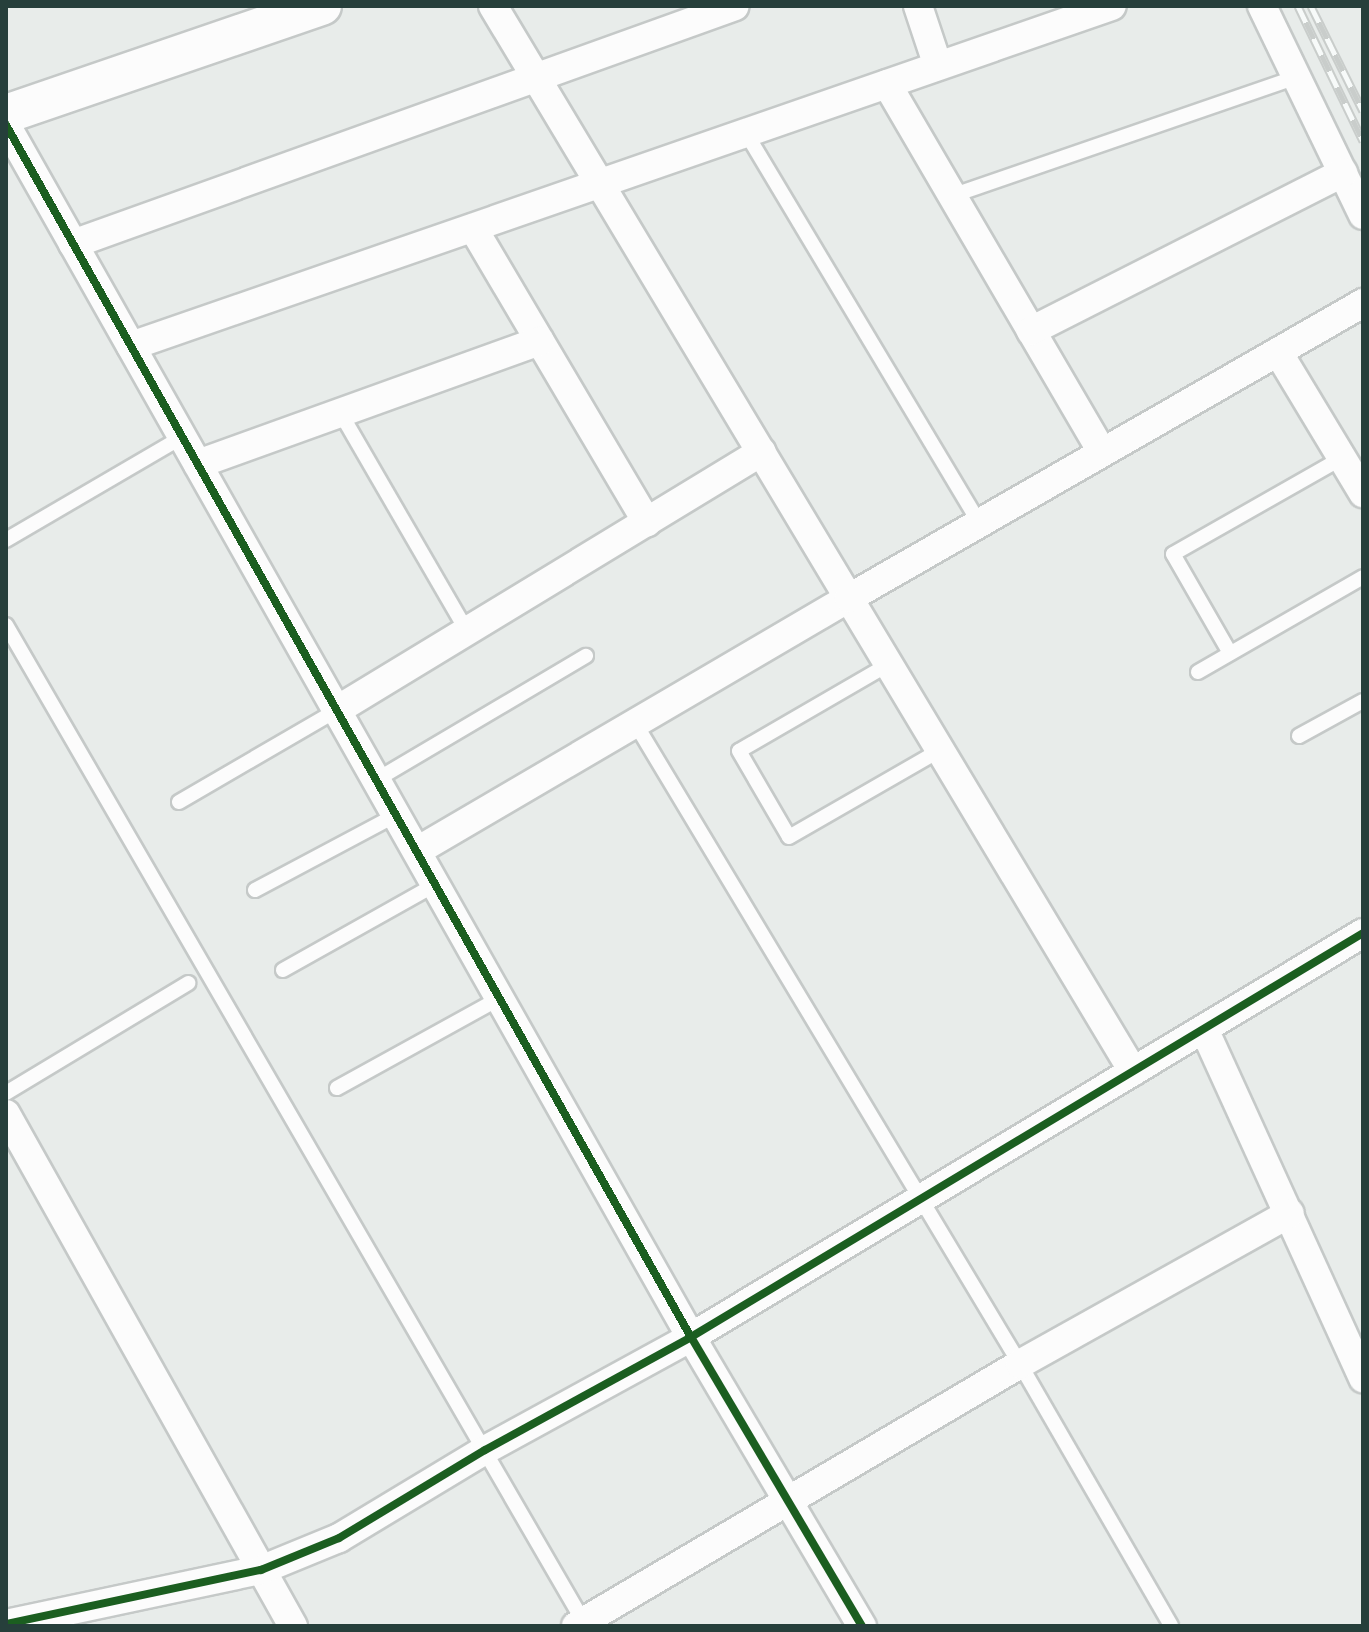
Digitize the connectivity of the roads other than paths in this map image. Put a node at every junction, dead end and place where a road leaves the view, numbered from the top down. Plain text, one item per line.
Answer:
1 (322, 6) edge
2 (493, 6) edge
3 (735, 6) edge
4 (918, 6) edge
5 (1112, 6) edge
6 (1262, 6) edge
7 (252, 17) edge
8 (938, 66) junction
9 (537, 77) junction
10 (1297, 77) junction
11 (887, 84) junction
12 (6, 114) edge
13 (6, 125) edge
14 (746, 133) junction
15 (1343, 173) junction
16 (601, 183) junction
17 (951, 196) junction
18 (1363, 215) edge
19 (473, 228) junction
20 (73, 244) junction
21 (1363, 303) edge
22 (1031, 331) junction
23 (540, 341) junction
24 (131, 346) junction
25 (1278, 352) junction
26 (340, 412) junction
27 (182, 437) junction
28 (762, 452) junction
29 (1102, 452) junction
30 (1342, 458) junction
31 (198, 464) junction
32 (1363, 493) edge
33 (647, 522) junction
34 (979, 523) junction
35 (6, 540) edge
36 (1363, 577) edge
37 (849, 598) junction
38 (6, 625) edge
39 (467, 631) junction
40 (1230, 653) junction
41 (586, 656) dead end
42 (889, 664) junction
43 (1198, 672) dead end
44 (1363, 701) edge
45 (337, 710) junction
46 (635, 723) junction
47 (1299, 736) dead end
48 (940, 750) junction
49 (376, 780) junction
50 (179, 802) dead end
51 (396, 815) junction
52 (417, 851) junction
53 (436, 884) junction
54 (255, 890) dead end
55 (1363, 933) edge
56 (283, 970) dead end
57 (188, 983) dead end
58 (500, 998) junction
59 (1204, 1029) junction
60 (1133, 1071) junction
61 (337, 1088) dead end
62 (6, 1093) edge
63 (6, 1114) edge
64 (922, 1198) junction
65 (1290, 1213) junction
66 (691, 1337) junction
67 (1020, 1364) junction
68 (1363, 1378) edge
69 (485, 1450) junction
70 (788, 1501) junction
71 (261, 1570) junction
72 (582, 1624) edge
73 (6, 1625) edge
74 (293, 1626) edge
75 (862, 1626) edge
76 (1171, 1626) edge

1 - 7 street
2 - 9 street
3 - 9 street
4 - 8 street
5 - 8 street
6 - 10 street
7 - 12 street
8 - 11 street
9 - 16 street
9 - 20 street
10 - 15 street
10 - 17 lane
11 - 14 street
11 - 17 street
13 - 20 street
14 - 16 street
14 - 34 lane
15 - 18 street
15 - 22 street
16 - 19 street
16 - 28 street
17 - 22 street
19 - 23 street
19 - 24 street
20 - 24 street
21 - 25 street
22 - 29 street
23 - 26 street
23 - 33 street
24 - 27 street
25 - 29 street
25 - 30 street
26 - 31 street
26 - 39 lane
27 - 31 street
27 - 35 lane
28 - 33 street
28 - 37 street
29 - 34 street
30 - 32 street
30 - 40 lane
31 - 45 street
33 - 39 street
34 - 37 street
36 - 40 lane
37 - 42 street
37 - 46 street
38 - 69 lane
39 - 45 street
40 - 43 lane
41 - 49 lane
42 - 48 street
42 - 48 lane
44 - 47 lane
45 - 49 street
45 - 50 lane
46 - 52 street
46 - 64 lane
48 - 60 street
49 - 51 street
51 - 52 street
51 - 54 lane
52 - 53 street
53 - 56 lane
53 - 58 street
55 - 59 street
57 - 62 lane
58 - 61 lane
58 - 66 street
59 - 60 street
59 - 65 street
60 - 64 street
63 - 71 street
64 - 66 street
64 - 67 lane
65 - 67 street
65 - 68 street
66 - 69 street
66 - 70 street
67 - 70 street
67 - 76 lane
69 - 71 street
69 - 72 lane
70 - 72 street
70 - 75 street
71 - 73 street
71 - 74 street

